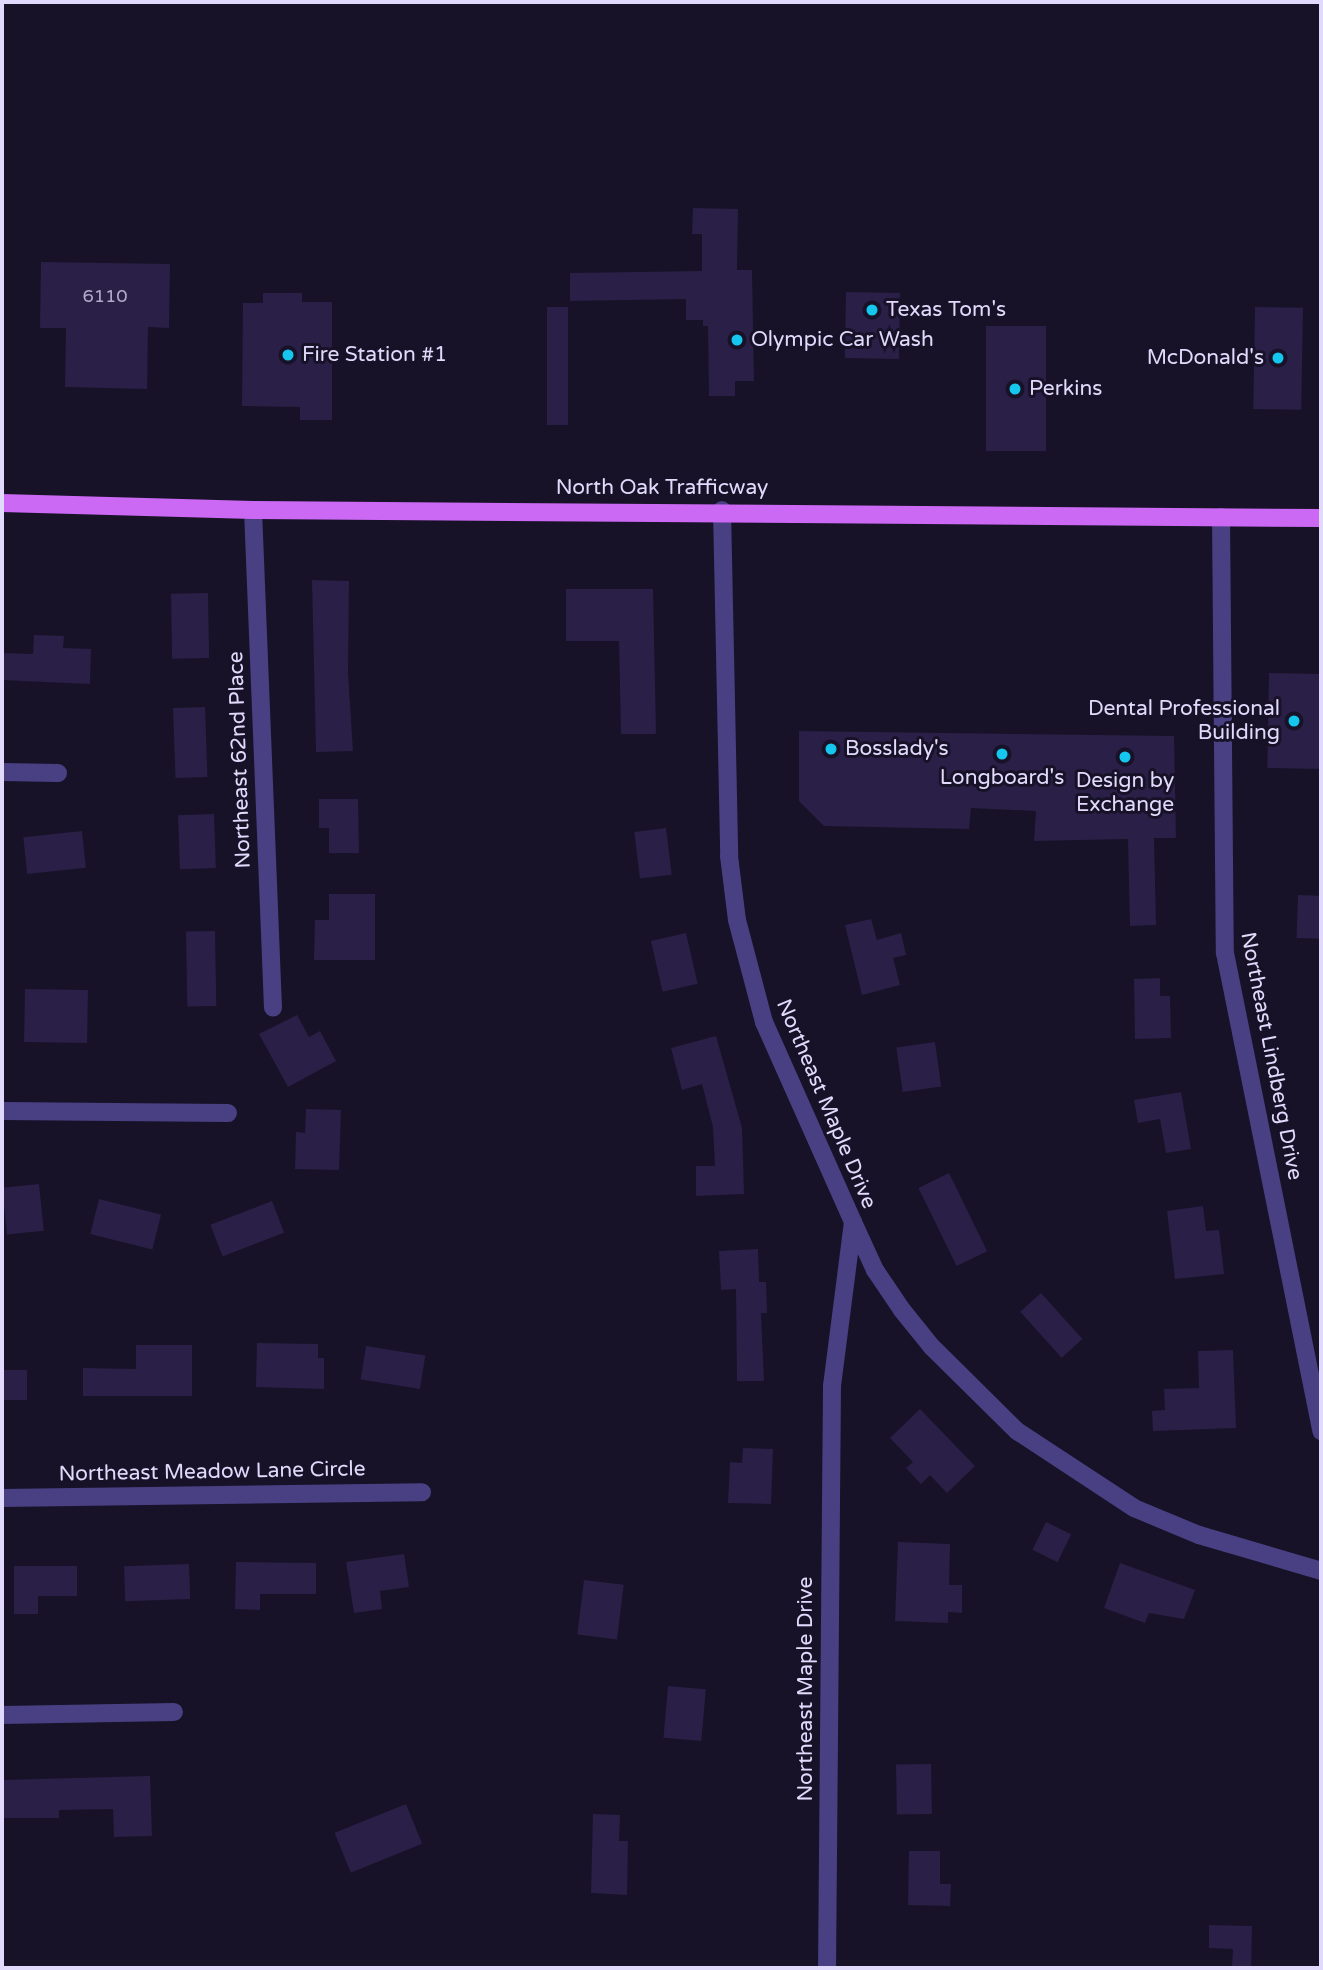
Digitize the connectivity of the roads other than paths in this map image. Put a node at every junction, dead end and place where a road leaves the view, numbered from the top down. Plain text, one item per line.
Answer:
1 (2, 503) edge
2 (253, 510) junction
3 (722, 510) junction
4 (1221, 517) junction
5 (1321, 518) edge
6 (2, 772) edge
7 (58, 773) dead end
8 (273, 1008) dead end
9 (2, 1111) edge
10 (228, 1113) dead end
11 (853, 1222) junction
12 (1321, 1431) edge
13 (422, 1492) dead end
14 (2, 1498) edge
15 (1321, 1572) edge
16 (174, 1712) dead end
17 (2, 1715) edge
18 (827, 1968) edge

1 - 2 main road, North Oak Trafficway
2 - 3 main road, North Oak Trafficway
2 - 8 street, Northeast 62nd Place
3 - 4 main road, North Oak Trafficway
3 - 11 street, Northeast Maple Drive
4 - 5 main road, North Oak Trafficway
4 - 12 street, Northeast Lindberg Drive
6 - 7 street
9 - 10 street
11 - 15 street
11 - 18 street, Northeast Maple Drive
13 - 14 street, Northeast Meadow Lane Circle
16 - 17 street

